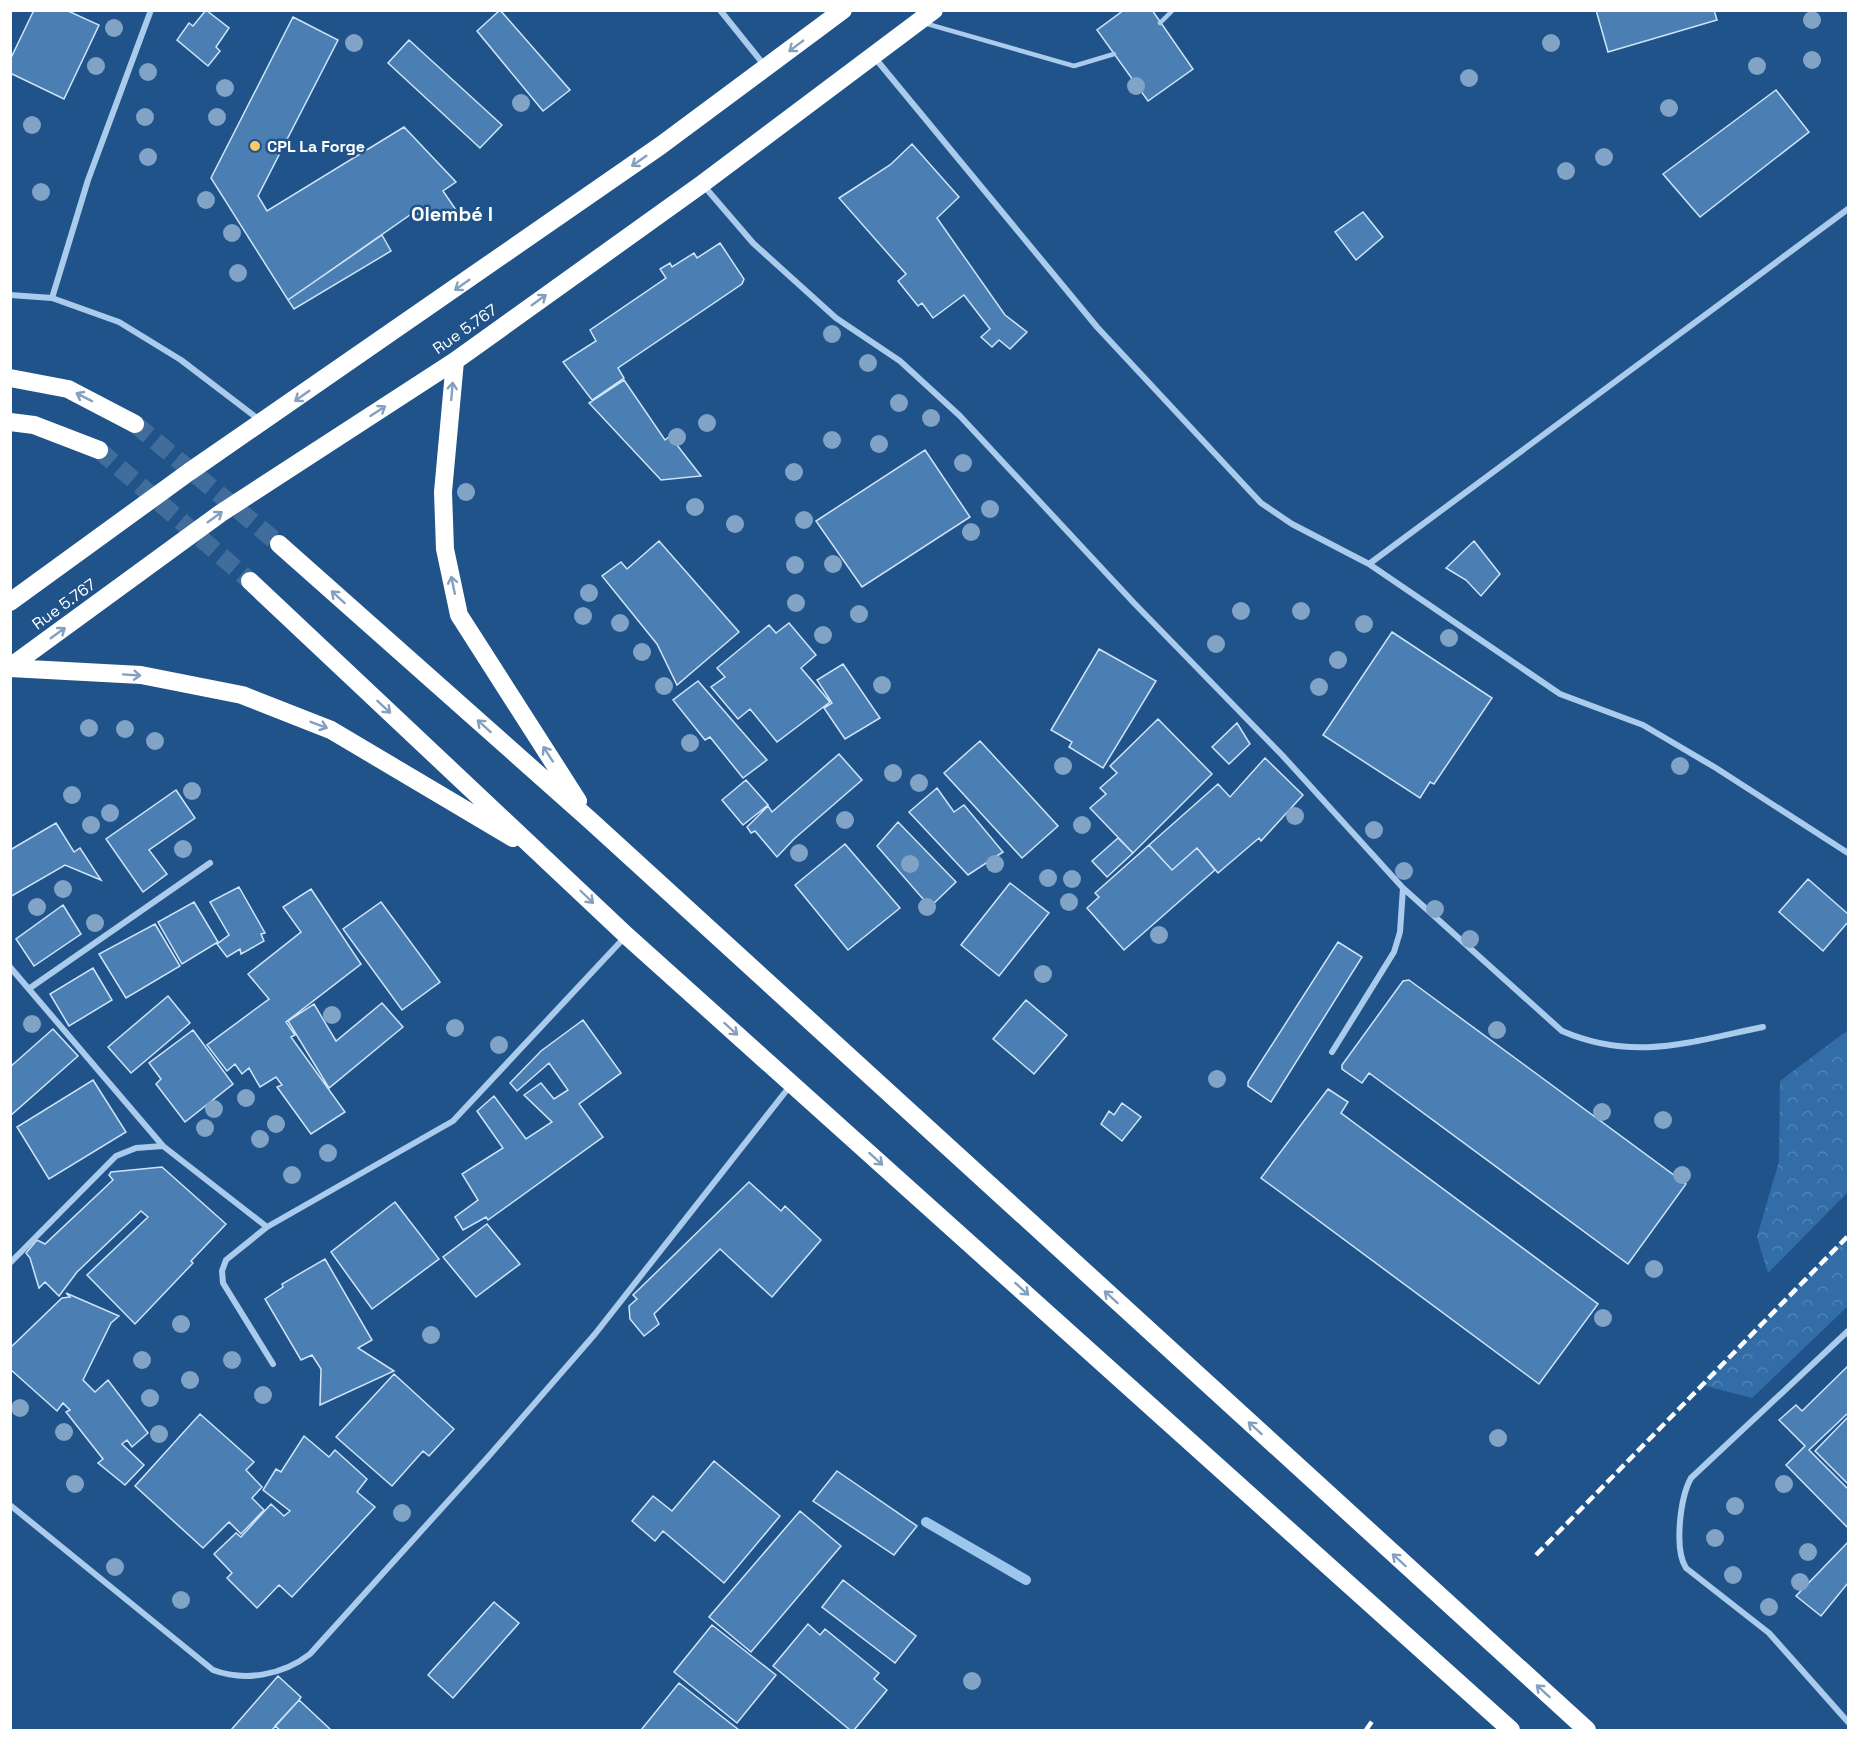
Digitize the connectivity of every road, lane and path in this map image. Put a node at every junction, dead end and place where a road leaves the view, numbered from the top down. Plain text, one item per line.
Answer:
1 (151, 10) edge
2 (720, 10) edge
3 (843, 10) edge
4 (934, 10) edge
5 (1173, 10) edge
6 (919, 22) junction
7 (1160, 23) dead end
8 (1114, 54) dead end
9 (873, 55) junction
10 (767, 68) junction
11 (702, 184) junction
12 (1848, 209) edge
13 (10, 295) edge
14 (52, 298) junction
15 (455, 361) junction
16 (10, 378) edge
17 (10, 422) edge
18 (264, 423) junction
19 (135, 424) tunnel mouth
20 (99, 450) tunnel mouth
21 (279, 544) tunnel mouth
22 (1370, 564) junction
23 (250, 580) tunnel mouth
24 (10, 602) edge
25 (10, 668) edge
26 (591, 820) junction
27 (1848, 853) edge
28 (544, 857) junction
29 (210, 863) dead end
30 (1403, 888) junction
31 (627, 936) junction
32 (10, 967) edge
33 (30, 988) junction
34 (1763, 1027) dead end
35 (1332, 1052) dead end
36 (792, 1083) junction
37 (163, 1146) junction
38 (267, 1227) junction
39 (10, 1263) edge
40 (1848, 1331) edge
41 (273, 1364) dead end
42 (10, 1505) edge
43 (1848, 1722) edge
44 (1511, 1731) edge
45 (1587, 1731) edge

1 - 14 street
2 - 10 street
3 -> 10 highway
4 - 6 highway, Rue 5.767
5 - 7 lane
6 - 8 lane
6 - 9 highway, Rue 5.767
9 - 11 highway, Rue 5.767
9 - 22 street
10 -> 18 highway
15 -> 11 highway, Rue 5.767
11 - 30 street
12 - 22 street
13 - 14 street
14 - 18 street
25 -> 15 highway, Rue 5.767
26 -> 15 highway
19 -> 16 highway
17 - 20 highway
18 - 24 highway
26 -> 21 highway
22 - 27 street
23 -> 28 highway
25 -> 28 highway
45 -> 26 highway
28 -> 31 highway
29 - 33 street
30 - 34 street
30 - 35 street
31 -> 36 highway
31 - 38 street
32 - 33 street
33 - 37 street
36 - 42 street
36 -> 44 highway
37 - 38 street
37 - 39 street
38 - 41 street
40 - 43 street

